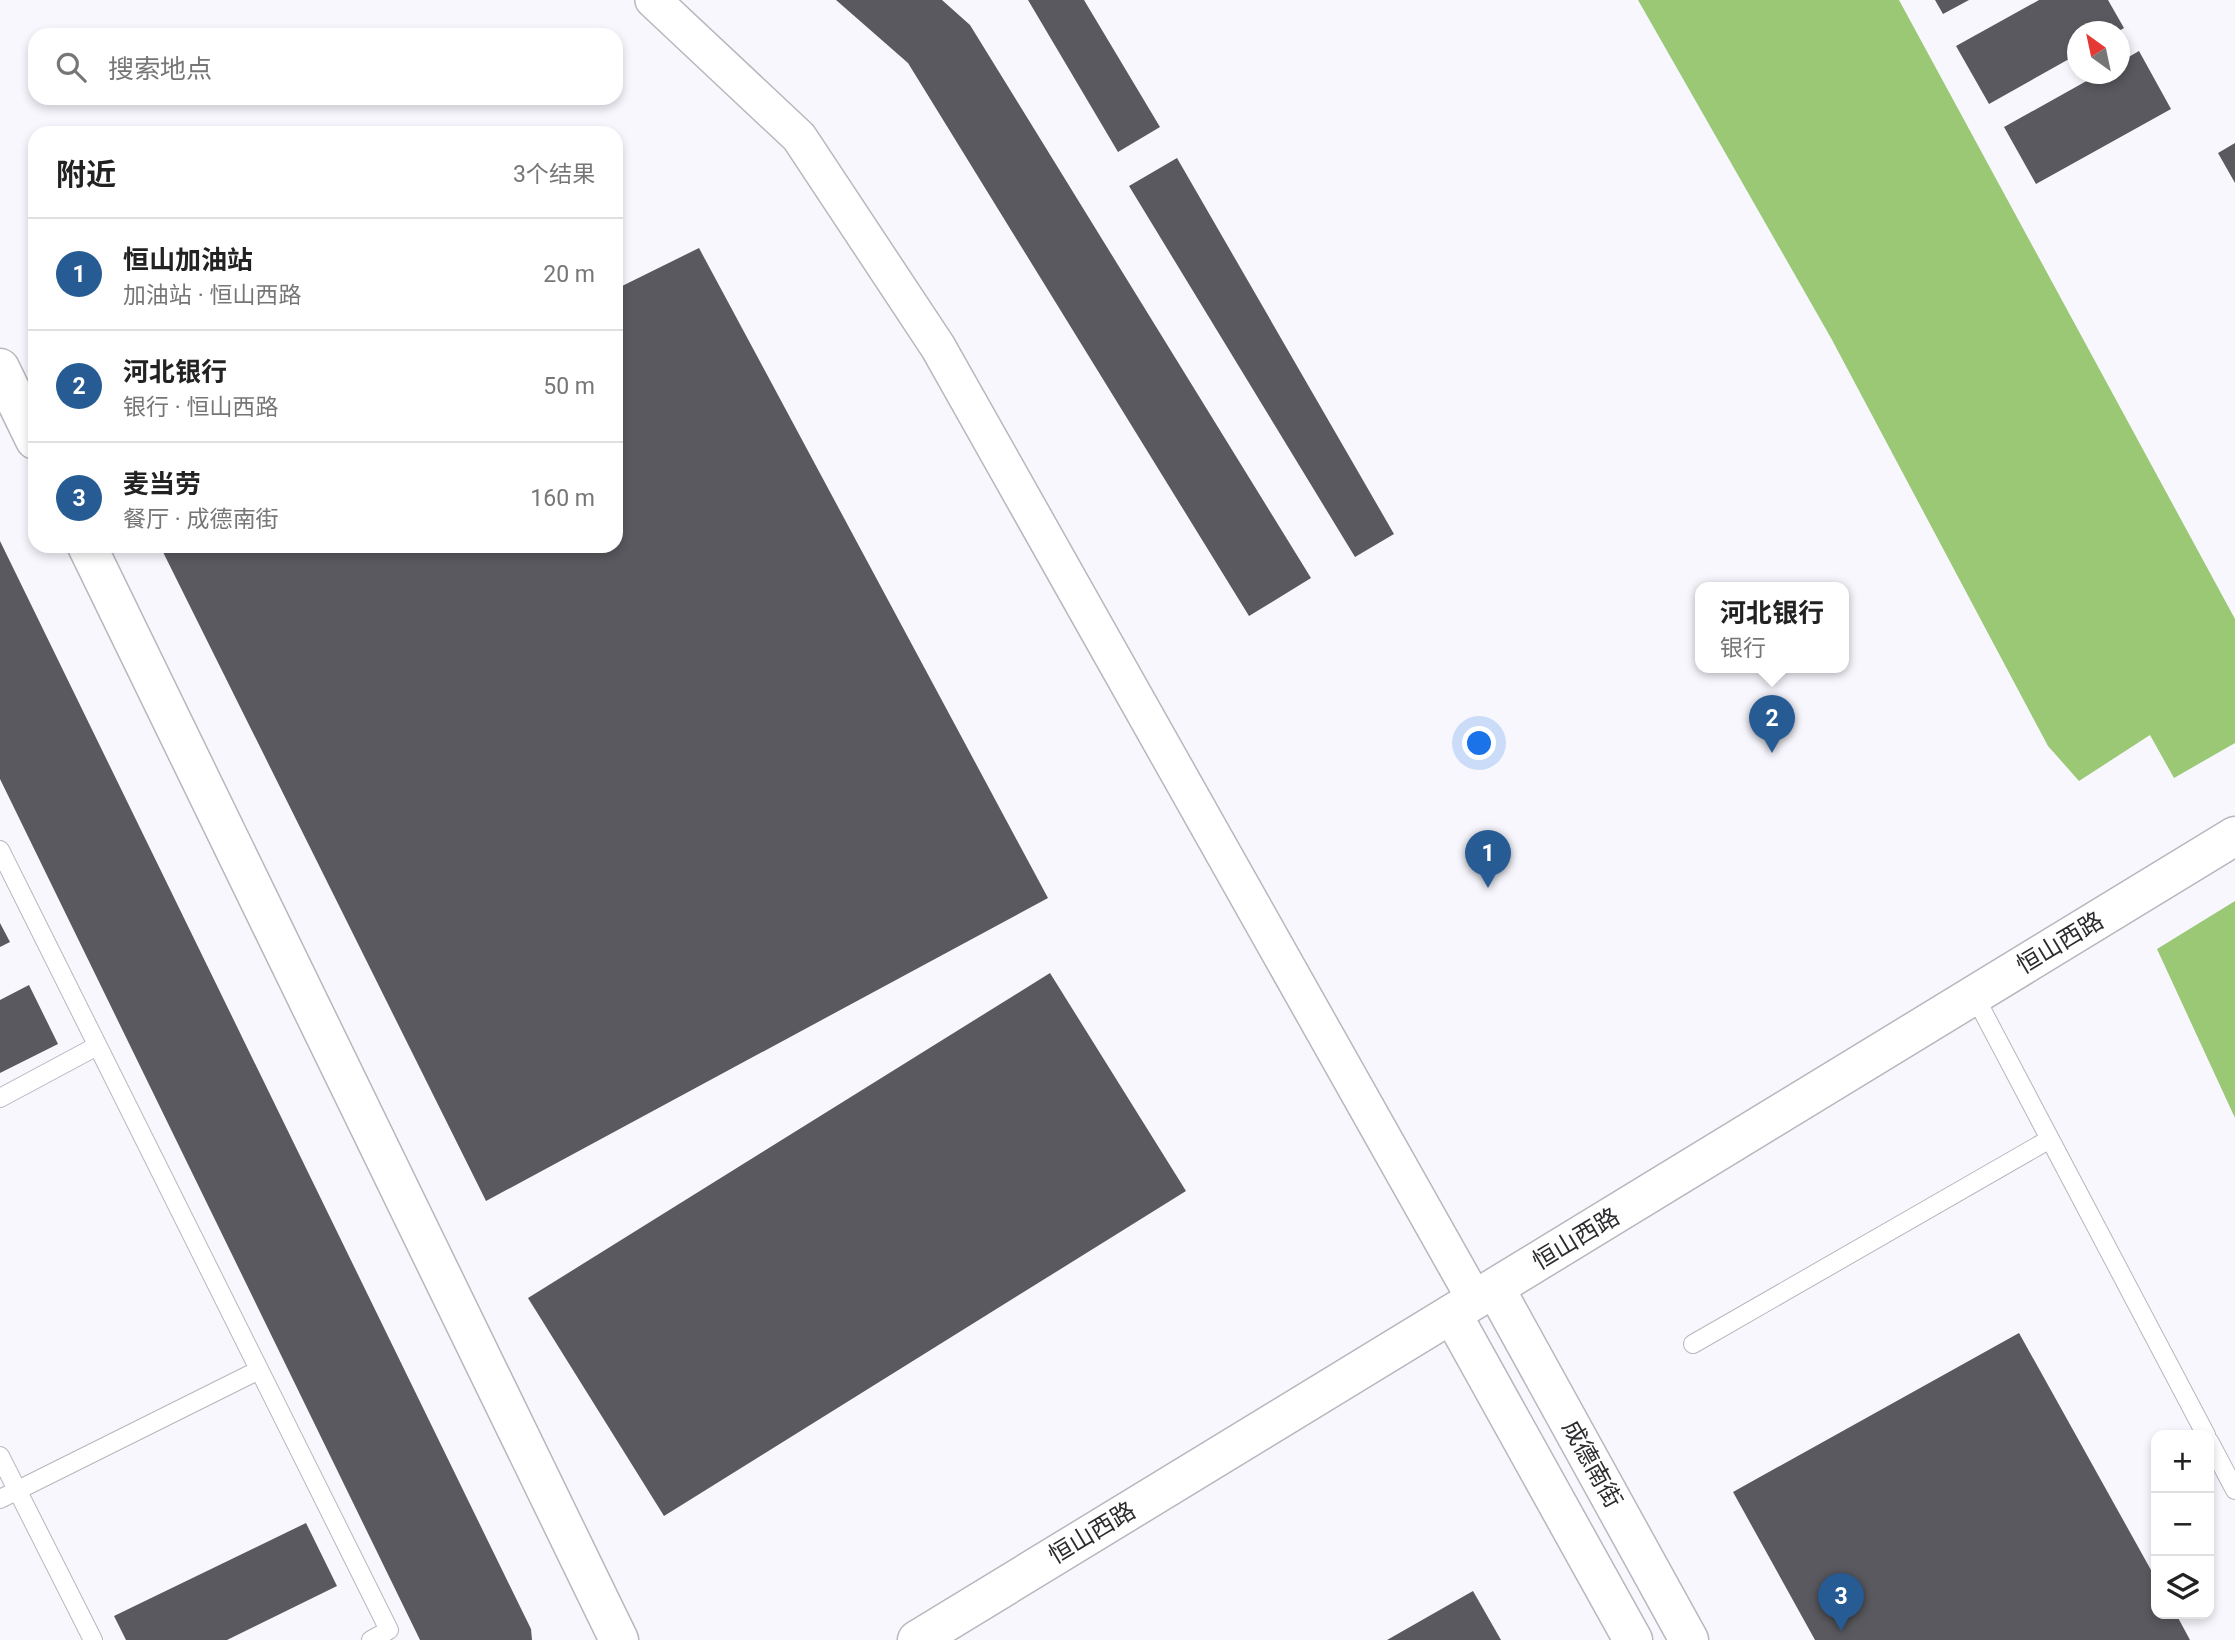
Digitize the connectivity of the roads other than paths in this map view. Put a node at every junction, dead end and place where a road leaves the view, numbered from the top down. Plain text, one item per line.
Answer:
1 (653, 0) edge
2 (0, 368) edge
3 (28, 426) edge
4 (90, 553) edge
5 (2235, 836) edge
6 (0, 850) edge
7 (1974, 995) junction
8 (97, 1046) junction
9 (0, 1098) edge
10 (2050, 1139) junction
11 (1474, 1301) junction
12 (1693, 1344) dead end
13 (259, 1370) junction
14 (2203, 1430) edge
15 (2214, 1450) edge
16 (0, 1456) edge
17 (2235, 1490) edge
18 (17, 1491) junction
19 (0, 1499) edge
20 (93, 1640) edge
21 (371, 1640) edge
22 (619, 1640) edge
23 (916, 1640) edge
24 (1633, 1640) edge
25 (1689, 1640) edge

1 - 11 street
2 - 3 main road
4 - 22 main road
5 - 7 main road, 恒山西路
6 - 8 lane
7 - 10 lane
7 - 11 main road, 恒山西路
8 - 9 lane
8 - 13 lane
10 - 12 lane
10 - 14 lane
11 - 23 main road, 恒山西路
11 - 24 main road, 成德南街
11 - 25 main road, 成德南街
13 - 18 lane
13 - 21 lane
15 - 17 lane
16 - 18 lane
18 - 19 lane
18 - 20 lane

